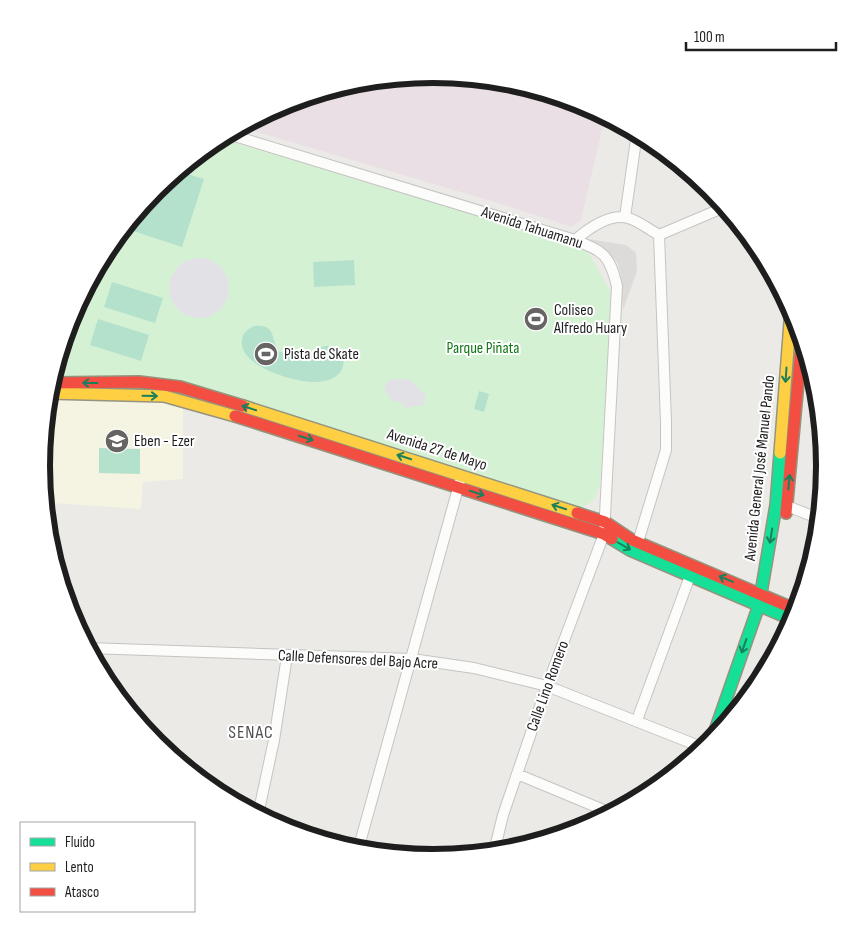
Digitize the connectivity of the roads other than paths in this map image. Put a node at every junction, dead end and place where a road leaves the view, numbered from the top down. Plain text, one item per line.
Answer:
1 (237, 137) edge
2 (636, 142) edge
3 (718, 210) edge
4 (625, 217) junction
5 (658, 235) junction
6 (575, 240) junction
7 (790, 326) edge
8 (800, 358) edge
9 (59, 382) edge
10 (57, 393) edge
11 (462, 475) junction
12 (458, 487) junction
13 (787, 506) junction
14 (813, 516) edge
15 (605, 522) junction
16 (604, 534) junction
17 (638, 542) junction
18 (690, 576) junction
19 (765, 602) junction
20 (789, 608) edge
21 (786, 615) edge
22 (96, 648) edge
23 (287, 656) junction
24 (412, 659) junction
25 (547, 686) junction
26 (734, 702) edge
27 (637, 720) junction
28 (719, 721) edge
29 (696, 745) edge
30 (517, 774) junction
31 (260, 808) edge
32 (603, 810) edge
33 (360, 842) edge
34 (496, 844) edge

1 - 6 street, Avenida Tahuamanu
2 - 4 street
3 - 5 street
4 - 5 street
4 - 6 street
5 - 17 street
6 - 15 street, Avenida Tahuamanu
7 -> 19 main road, Avenida General José Manuel Pando
13 -> 8 main road, Avenida General José Manuel Pando
11 -> 9 main road, Avenida 27 de Mayo
10 -> 12 main road, Avenida 27 de Mayo
11 - 12 street
15 -> 11 main road, Avenida 27 de Mayo
12 -> 16 main road, Avenida 27 de Mayo
12 - 24 street
13 - 14 street
13 - 19 main road, Avenida General José Manuel Pando
15 - 16 street, Calle Lino Romero
15 - 17 main road, Avenida 27 de Mayo
16 -> 18 main road, Avenida 27 de Mayo
16 - 25 street, Calle Lino Romero
19 -> 17 main road, Avenida 27 de Mayo
18 - 19 main road, Avenida 27 de Mayo
18 - 27 street
19 - 20 main road, Avenida 27 de Mayo
19 - 21 main road, Avenida 27 de Mayo
19 - 26 main road, Avenida General José Manuel Pando
19 -> 28 main road, Avenida General José Manuel Pando
22 - 23 street, Calle Defensores del Bajo Acre
23 - 24 street, Calle Defensores del Bajo Acre
23 - 31 street
24 - 25 street, Calle Defensores del Bajo Acre
24 - 33 street
25 - 27 street, Calle Defensores del Bajo Acre
25 - 30 street, Calle Lino Romero
27 - 29 street, Calle Defensores del Bajo Acre
30 - 32 street
30 - 34 street, Calle Lino Romero

